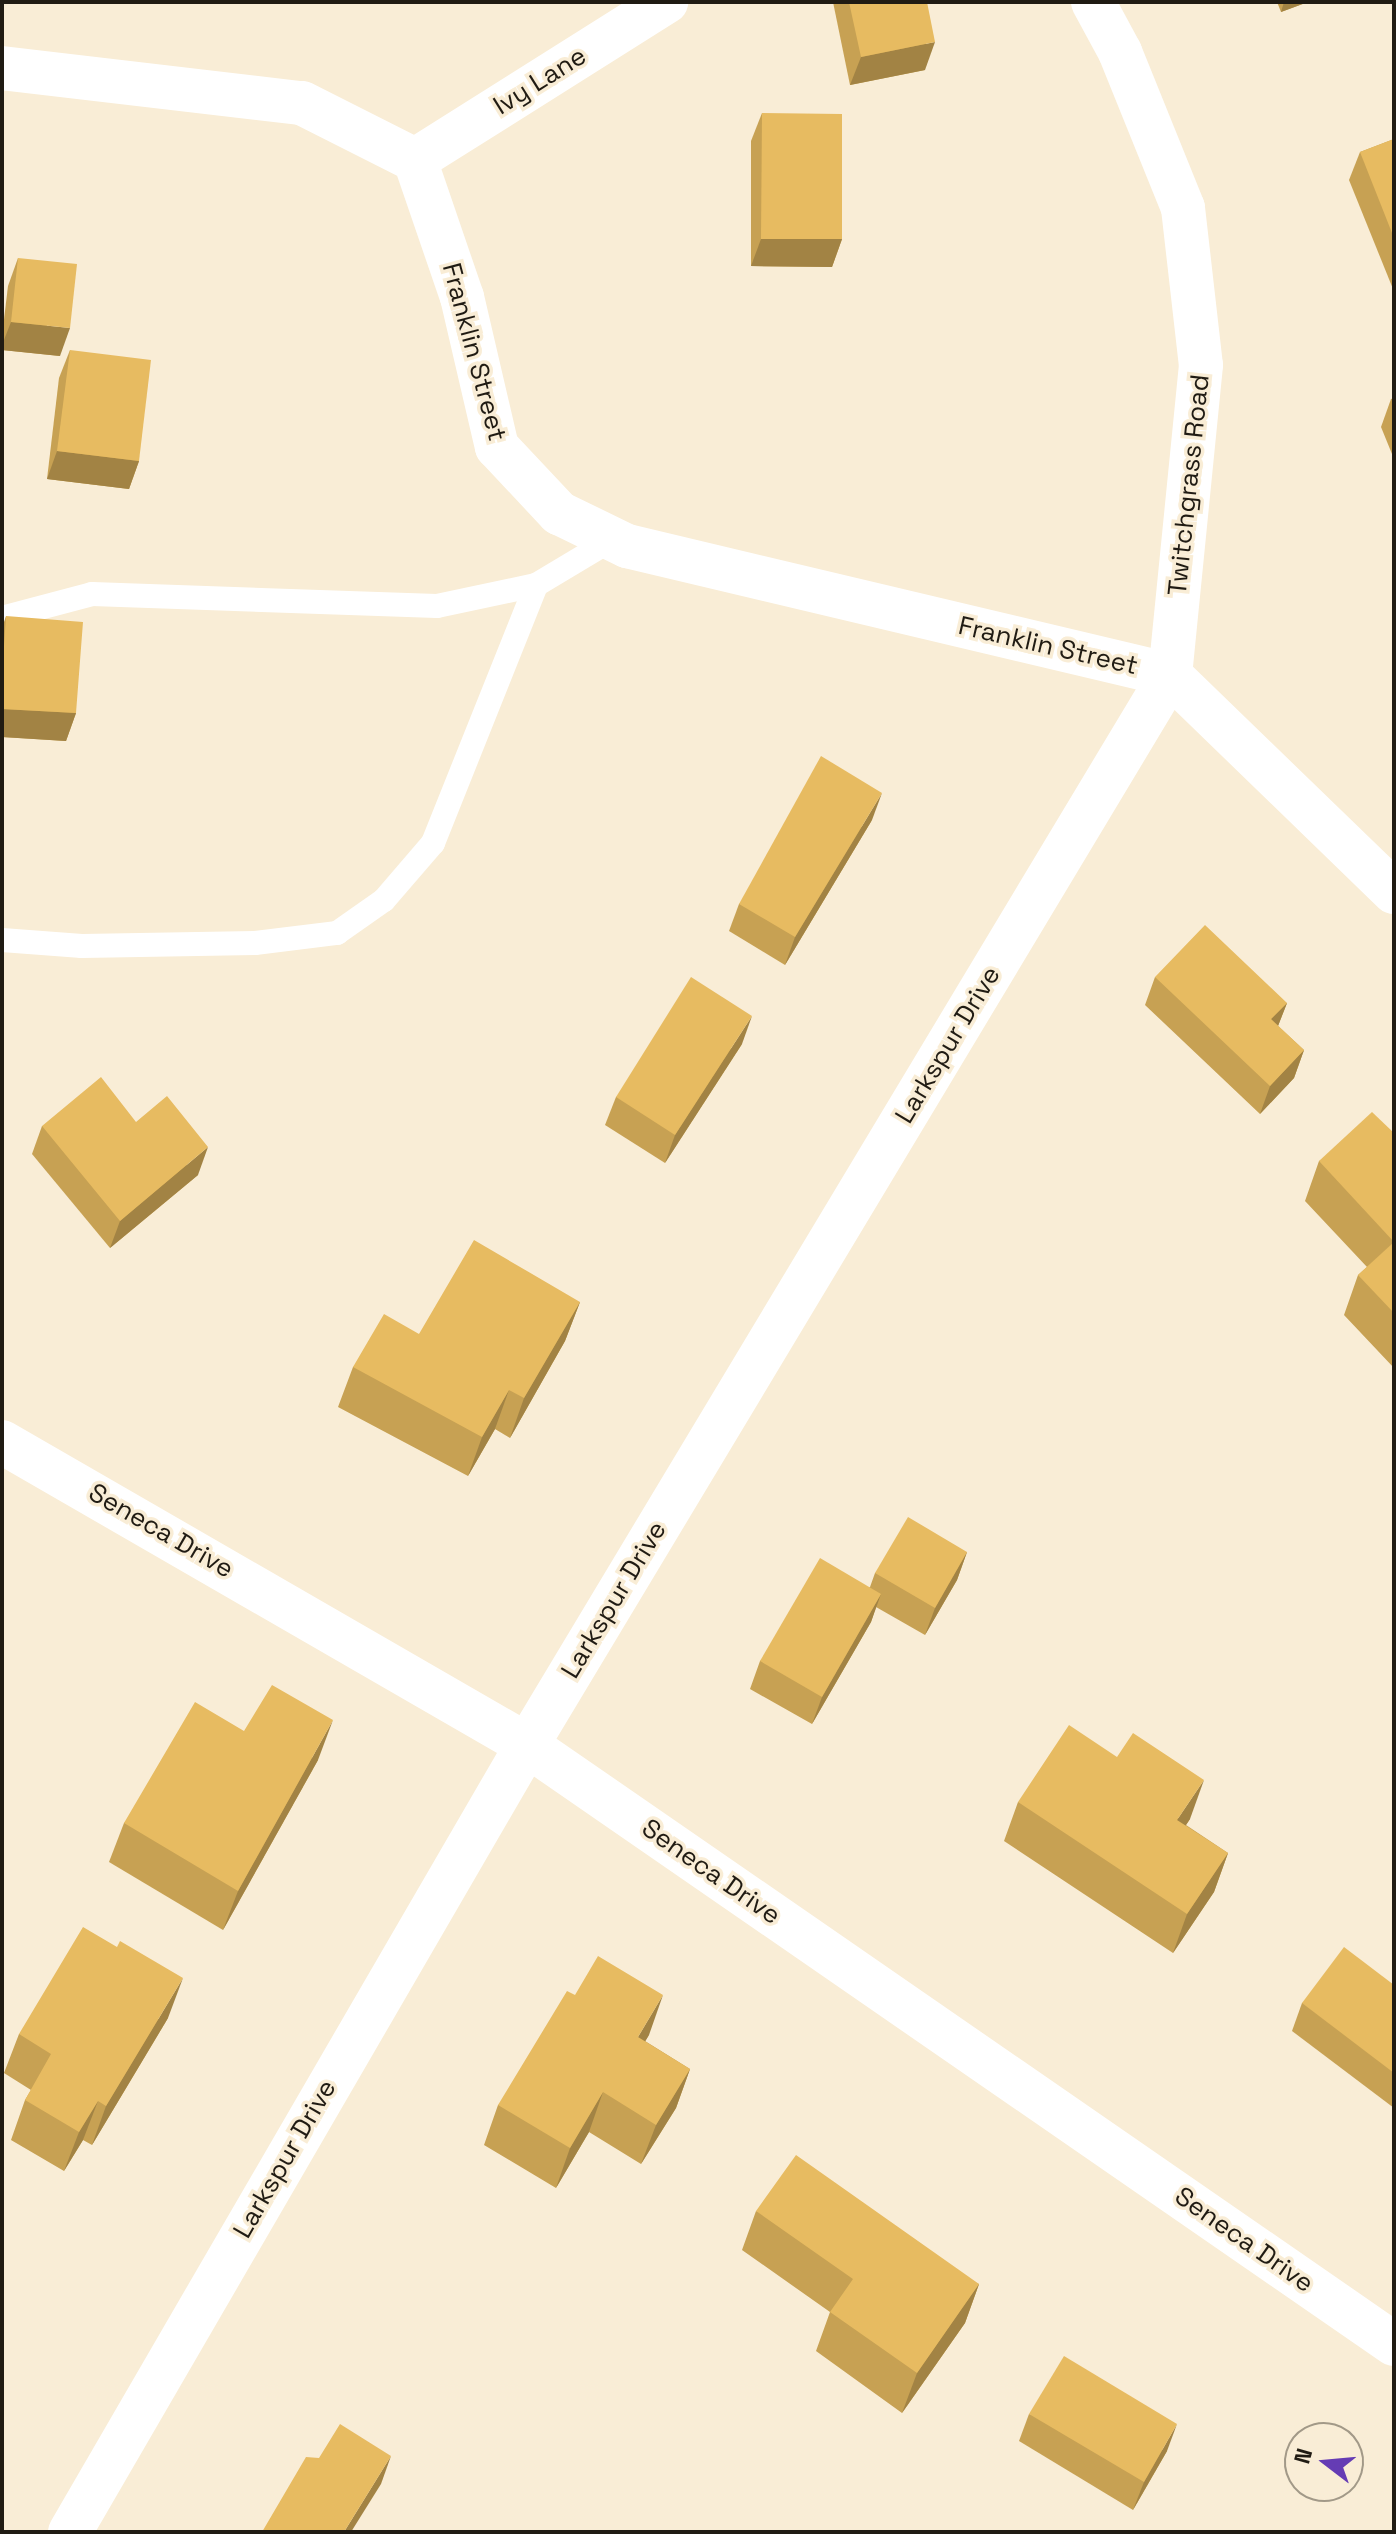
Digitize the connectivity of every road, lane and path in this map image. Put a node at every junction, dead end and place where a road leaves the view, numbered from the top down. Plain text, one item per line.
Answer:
1 (666, 2) edge
2 (1093, 2) edge
3 (2, 68) edge
4 (415, 160) junction
5 (613, 539) junction
6 (536, 585) junction
7 (2, 618) edge
8 (1170, 675) junction
9 (1394, 892) edge
10 (2, 940) edge
11 (2, 1442) edge
12 (527, 1745) junction
13 (1394, 2344) edge
14 (70, 2532) edge

1 - 4 street, Ivy Lane
2 - 8 street, Twitchgrass Road
3 - 4 street
4 - 5 street, Franklin Street
5 - 6 lane
5 - 8 street, Franklin Street
6 - 7 lane
6 - 10 lane
8 - 9 street
8 - 12 street, Larkspur Drive
11 - 12 street, Seneca Drive
12 - 13 street, Seneca Drive
12 - 14 street, Larkspur Drive

